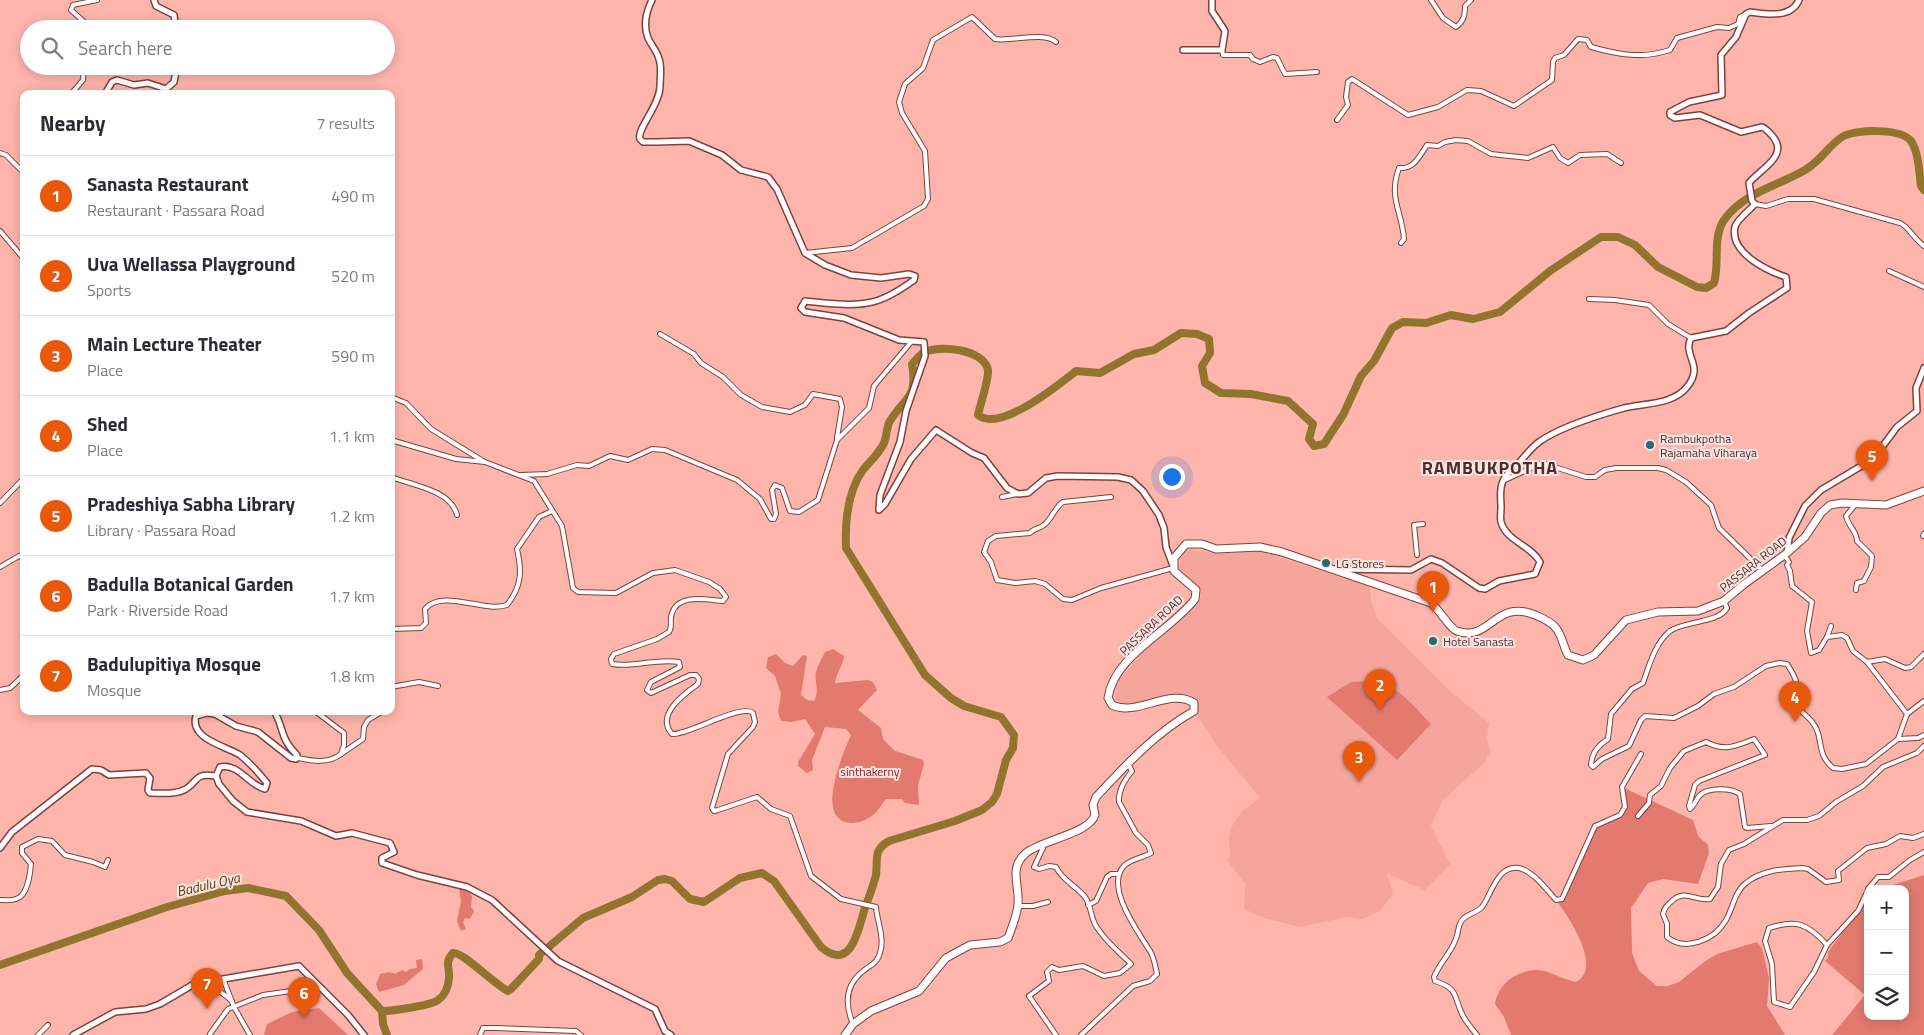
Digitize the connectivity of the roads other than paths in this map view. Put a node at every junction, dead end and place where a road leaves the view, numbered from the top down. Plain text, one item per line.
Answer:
1 (96, 0) edge
2 (154, 0) edge
3 (652, 0) edge
4 (1212, 0) edge
5 (1431, 0) edge
6 (1471, 0) edge
7 (1799, 0) edge
8 (1746, 14) junction
9 (82, 20) edge
10 (175, 20) edge
11 (1056, 42) dead end
12 (1183, 50) dead end
13 (1222, 50) junction
14 (1317, 72) dead end
15 (83, 75) edge
16 (175, 75) edge
17 (74, 90) edge
18 (107, 90) edge
19 (1337, 120) dead end
20 (0, 153) edge
21 (1621, 163) dead end
22 (20, 168) edge
23 (1754, 203) junction
24 (0, 230) edge
25 (1402, 243) dead end
26 (1924, 246) edge
27 (806, 253) junction
28 (20, 254) edge
29 (1889, 271) dead end
30 (1924, 287) edge
31 (1589, 299) dead end
32 (660, 334) dead end
33 (1691, 338) junction
34 (912, 341) junction
35 (1924, 368) edge
36 (395, 399) edge
37 (837, 440) junction
38 (395, 441) edge
39 (485, 462) junction
40 (521, 475) junction
41 (395, 479) edge
42 (1503, 481) junction
43 (20, 482) edge
44 (1924, 491) edge
45 (1018, 494) junction
46 (1002, 497) dead end
47 (1111, 497) dead end
48 (0, 503) edge
49 (1857, 504) junction
50 (552, 511) junction
51 (457, 515) dead end
52 (1423, 524) dead end
53 (1786, 554) junction
54 (1417, 555) dead end
55 (20, 556) edge
56 (1173, 565) junction
57 (0, 567) edge
58 (1330, 569) junction
59 (1763, 571) junction
60 (1856, 590) dead end
61 (1724, 601) junction
62 (1831, 626) dead end
63 (395, 629) edge
64 (1827, 637) junction
65 (1924, 654) edge
66 (1867, 662) junction
67 (20, 679) edge
68 (395, 686) edge
69 (438, 686) dead end
70 (0, 690) edge
71 (1924, 701) edge
72 (1907, 714) junction
73 (199, 715) edge
74 (217, 715) edge
75 (276, 715) edge
76 (320, 715) edge
77 (377, 715) edge
78 (1924, 735) edge
79 (1898, 739) junction
80 (1924, 746) edge
81 (341, 754) junction
82 (1642, 754) dead end
83 (298, 758) junction
84 (1128, 764) junction
85 (216, 776) junction
86 (1638, 816) dead end
87 (1771, 826) junction
88 (1924, 834) edge
89 (1041, 845) junction
90 (0, 848) edge
91 (1924, 852) edge
92 (108, 860) dead end
93 (1118, 874) junction
94 (1871, 885) edge
95 (1864, 896) edge
96 (0, 900) edge
97 (1048, 902) dead end
98 (1088, 905) junction
99 (1018, 906) junction
100 (1826, 945) junction
101 (224, 980) junction
102 (208, 982) junction
103 (319, 986) junction
104 (232, 1001) junction
105 (234, 1007) junction
106 (852, 1024) junction
107 (48, 1025) dead end
108 (665, 1031) junction
109 (211, 1034) edge
110 (38, 1035) edge
111 (73, 1035) edge
112 (205, 1035) edge
113 (250, 1035) edge
114 (364, 1035) edge
115 (480, 1035) edge
116 (581, 1035) edge
117 (660, 1035) edge
118 (671, 1035) edge
119 (845, 1035) edge
120 (1056, 1035) edge
121 (1081, 1035) edge
122 (1477, 1035) edge

1 - 9 street
2 - 10 street
3 - 27 street
4 - 13 street
5 - 6 street
7 - 8 street
8 - 19 street
8 - 23 street
11 - 27 street
12 - 13 street
13 - 14 street
15 - 17 street
16 - 18 street
20 - 22 street
21 - 25 street
23 - 26 street
23 - 33 street
24 - 28 street
27 - 34 street
29 - 30 street
31 - 33 street
32 - 37 street
33 - 42 street
34 - 37 street
34 - 45 street
35 - 53 street
36 - 39 street
37 - 40 street
38 - 39 street
39 - 40 street
40 - 50 street
41 - 51 street
42 - 58 street
42 - 59 street
43 - 48 street
44 - 49 highway, PASSARA ROAD
45 - 46 street
45 - 56 street
47 - 56 street
49 - 53 highway, PASSARA ROAD
49 - 60 street
50 - 63 street
50 - 106 street
52 - 54 street
53 - 59 highway, PASSARA ROAD
53 - 64 street
55 - 57 street
56 - 58 highway, PASSARA ROAD
56 - 84 highway, PASSARA ROAD
58 - 61 highway, PASSARA ROAD
59 - 61 highway, PASSARA ROAD
61 - 79 street
62 - 64 street
64 - 66 street
65 - 66 street
66 - 72 street
67 - 70 street
68 - 69 street
71 - 72 street
72 - 79 street
73 - 85 street
74 - 83 street
75 - 83 street
76 - 81 street
77 - 81 street
78 - 79 street
80 - 87 street
81 - 83 street
82 - 122 street
84 - 89 highway, PASSARA ROAD
84 - 93 street
85 - 90 street
85 - 108 street
86 - 87 street
87 - 88 street
89 - 98 street
89 - 99 highway, PASSARA ROAD
91 - 94 street
92 - 96 street
93 - 98 street
93 - 121 street
95 - 100 street
97 - 99 street
98 - 120 street
99 - 106 highway, PASSARA ROAD
100 - 100 street
101 - 102 street
101 - 103 street
101 - 104 street
102 - 104 street
102 - 111 street
103 - 105 street
103 - 114 street
104 - 105 street
105 - 109 street
105 - 113 street
106 - 119 highway, PASSARA ROAD
107 - 110 street
108 - 117 street
108 - 118 street
109 - 112 street
115 - 116 street

